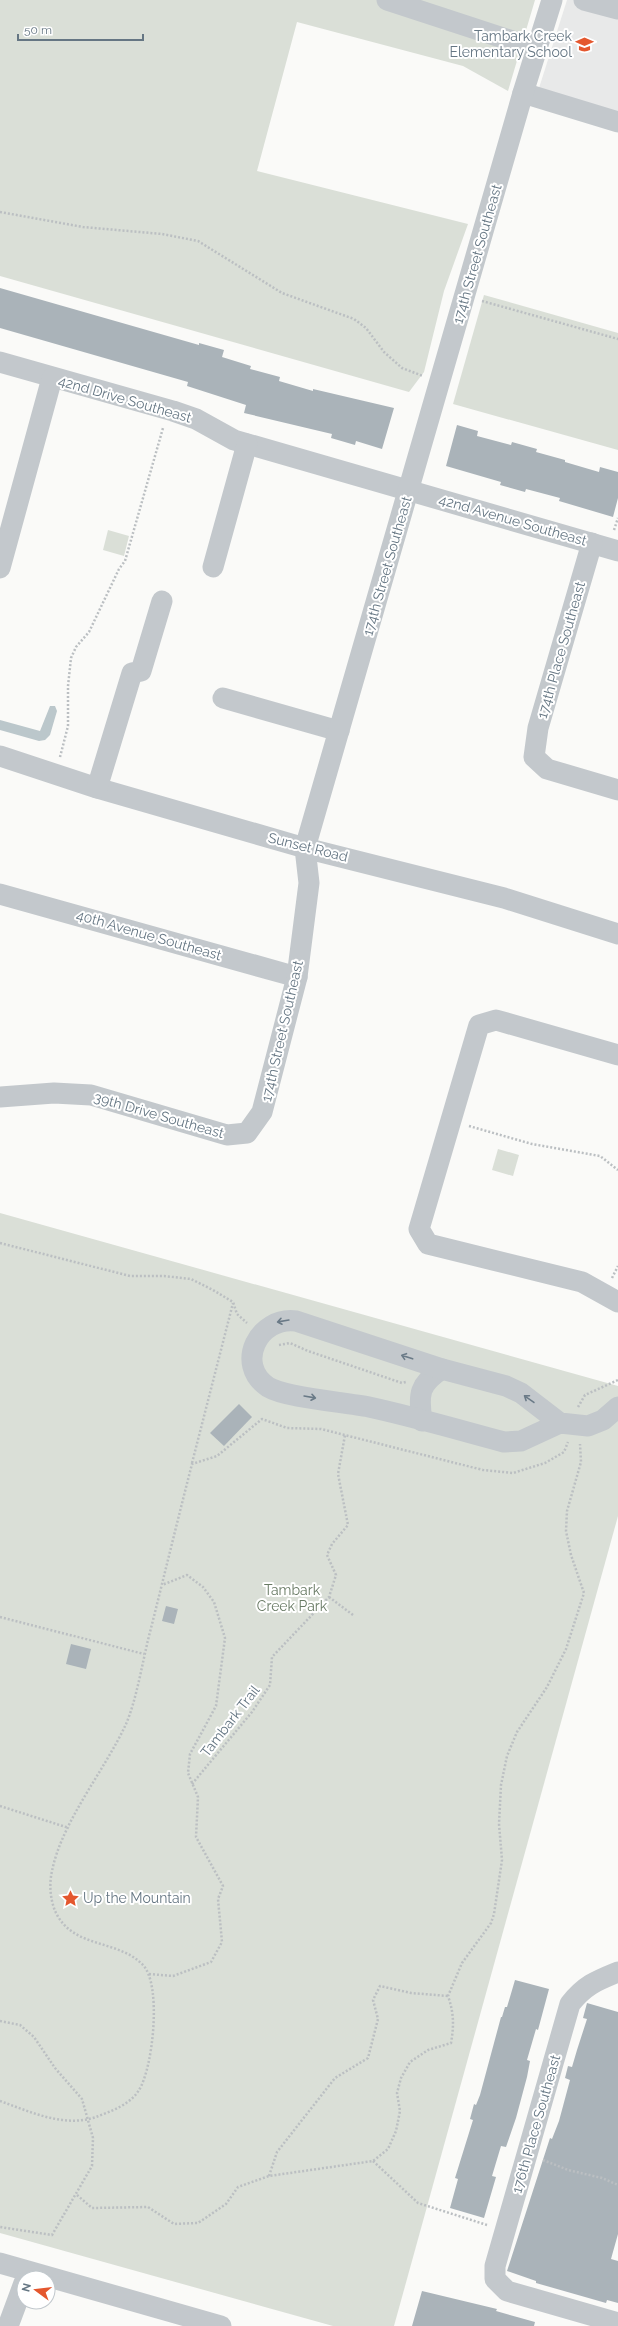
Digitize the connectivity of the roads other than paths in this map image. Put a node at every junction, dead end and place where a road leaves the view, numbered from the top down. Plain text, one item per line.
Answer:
1 (387, 0) edge
2 (552, 0) edge
3 (584, 0) edge
4 (618, 9) edge
5 (538, 49) junction
6 (524, 93) junction
7 (618, 122) edge
8 (0, 362) edge
9 (52, 378) junction
10 (247, 444) junction
11 (409, 490) junction
12 (592, 543) junction
13 (618, 550) edge
14 (213, 567) dead end
15 (0, 568) edge
16 (162, 601) dead end
17 (223, 698) dead end
18 (339, 731) junction
19 (0, 756) edge
20 (97, 788) junction
21 (618, 790) edge
22 (305, 848) junction
23 (0, 894) edge
24 (618, 934) edge
25 (297, 977) junction
26 (618, 1055) edge
27 (0, 1097) edge
28 (247, 1133) joint
29 (618, 1302) edge
30 (436, 1373) junction
31 (618, 1407) edge
32 (422, 1421) junction
33 (566, 1424) junction
34 (618, 1972) edge
35 (0, 2263) edge
36 (16, 2272) edge
37 (56, 2285) edge
38 (16, 2305) edge
39 (618, 2323) edge
40 (8, 2326) edge
41 (221, 2326) edge

1 - 5 street
2 - 5 street, 174th Street Southeast
3 - 4 street
5 - 6 street, 174th Street Southeast
6 - 7 street
6 - 11 street, 174th Street Southeast
8 - 9 street, 42nd Drive Southeast
9 - 10 street, 42nd Drive Southeast
9 - 15 street
10 - 11 street, 42nd Drive Southeast
10 - 14 street
11 - 12 street, 42nd Avenue Southeast
11 - 18 street, 174th Street Southeast
12 - 13 street, 42nd Avenue Southeast
12 - 21 street, 174th Place Southeast
16 - 20 street
17 - 18 street
18 - 22 street, 174th Street Southeast
19 - 20 street, Sunset Road
20 - 22 street, Sunset Road
22 - 24 street, Sunset Road
22 - 25 street, 174th Street Southeast
23 - 25 street, 40th Avenue Southeast
25 - 28 street, 174th Street Southeast
26 - 29 street
27 - 28 street, 39th Drive Southeast
30 - 32 street
30 -> 32 street
33 -> 30 street
31 - 33 street
32 - 33 street
34 - 39 street, 176th Place Southeast
35 - 36 street
37 - 41 street
38 - 40 street

